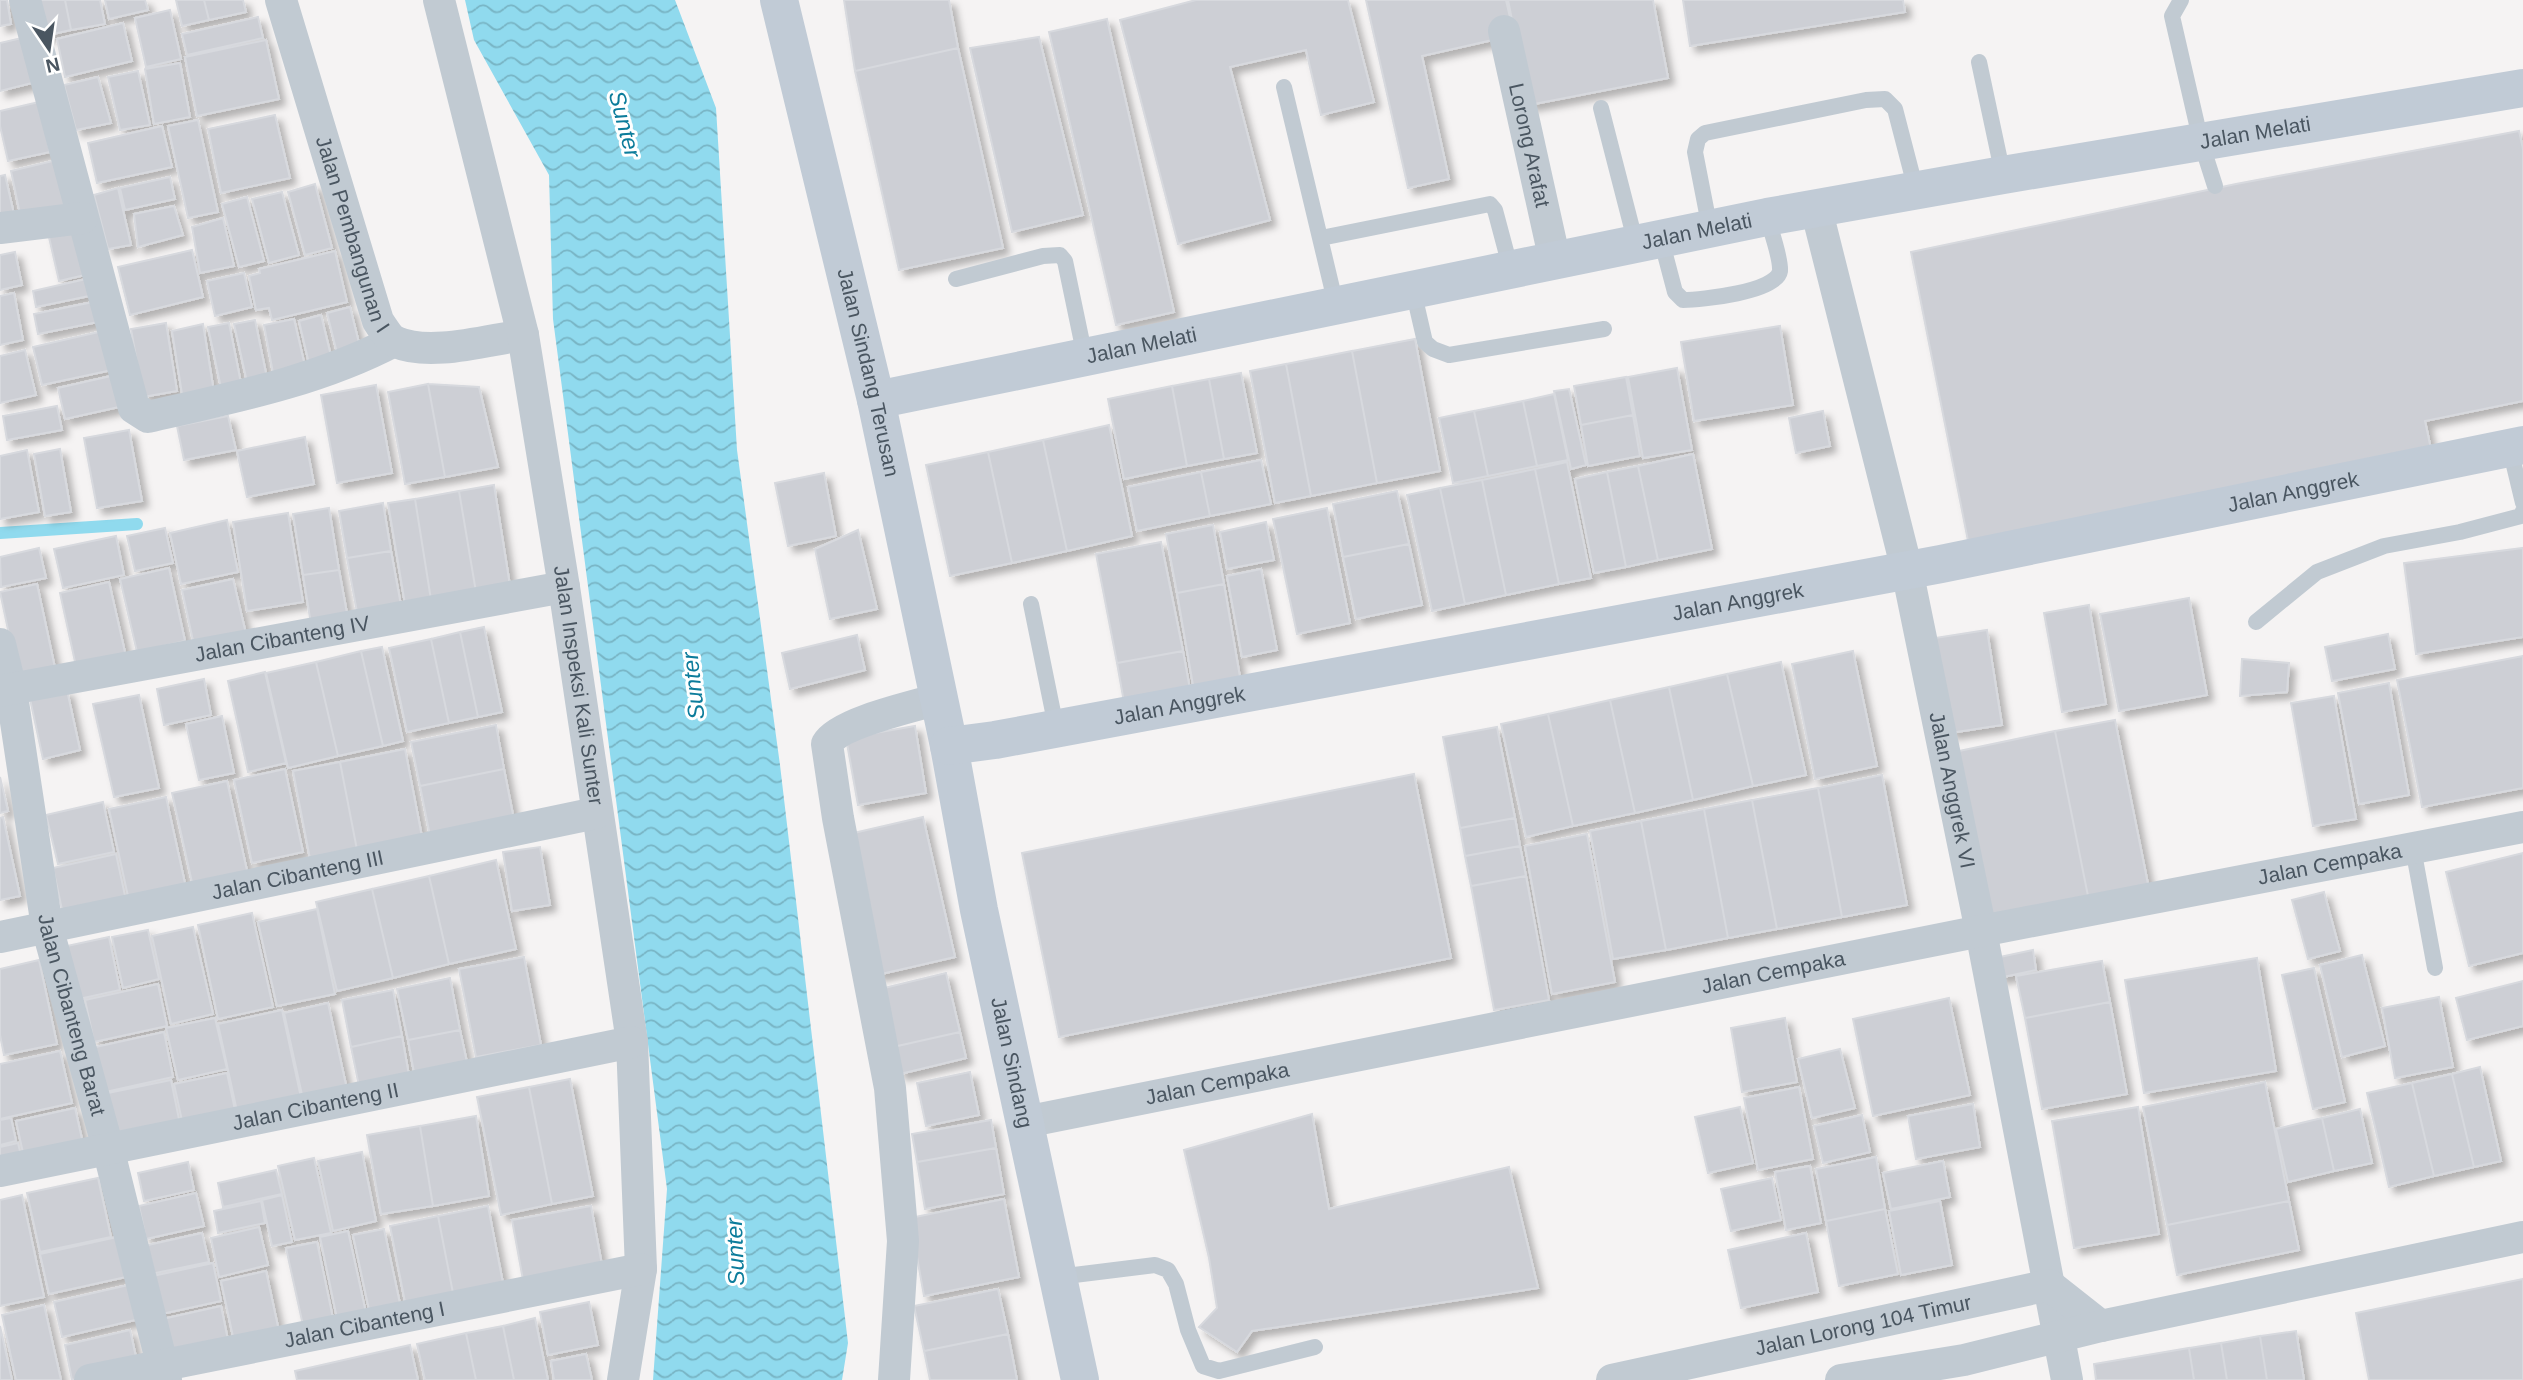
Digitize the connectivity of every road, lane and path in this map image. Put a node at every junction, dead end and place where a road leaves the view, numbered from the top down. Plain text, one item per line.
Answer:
1 (25, 0) edge
2 (281, 0) edge
3 (439, 0) edge
4 (779, 0) edge
5 (2180, 0) edge
6 (1504, 31) dead end
7 (1979, 62) dead end
8 (1284, 86) dead end
9 (2523, 88) edge
10 (1601, 108) dead end
11 (2201, 142) junction
12 (2003, 175) junction
13 (2215, 186) dead end
14 (1916, 190) junction
15 (1816, 208) junction
16 (1767, 217) junction
17 (82, 218) junction
18 (0, 228) edge
19 (1710, 229) junction
20 (1321, 239) junction
21 (1649, 242) junction
22 (1555, 261) junction
23 (1511, 270) junction
24 (956, 279) dead end
25 (1413, 290) junction
26 (1336, 305) junction
27 (1604, 329) dead end
28 (523, 335) junction
29 (394, 341) junction
30 (1085, 357) junction
31 (876, 400) junction
32 (2516, 447) edge
33 (2523, 503) edge
34 (2523, 511) edge
35 (1907, 570) junction
36 (564, 587) junction
37 (1031, 604) dead end
38 (2256, 622) dead end
39 (0, 644) edge
40 (5, 690) edge
41 (939, 699) junction
42 (1056, 727) junction
43 (949, 746) junction
44 (596, 813) junction
45 (2523, 827) edge
46 (2413, 848) junction
47 (47, 927) junction
48 (1981, 931) junction
49 (0, 937) edge
50 (2435, 968) dead end
51 (632, 1042) junction
52 (1025, 1122) junction
53 (108, 1148) junction
54 (0, 1171) edge
55 (2523, 1237) edge
56 (640, 1269) junction
57 (1058, 1277) junction
58 (2049, 1285) junction
59 (2101, 1326) junction
60 (2058, 1337) junction
61 (1315, 1347) dead end
62 (164, 1372) edge
63 (90, 1380) edge
64 (623, 1380) edge
65 (894, 1380) edge
66 (1080, 1380) edge
67 (1612, 1380) edge
68 (1841, 1380) edge
69 (2067, 1380) edge

1 - 17 street
2 - 29 street, Jalan Pembangunan I
3 - 28 street, Jalan Inspeksi Kali Sunter
4 - 31 street, Jalan Sindang Terusan
5 - 11 lane
6 - 22 street, Lorong Arafat
7 - 12 lane
8 - 20 lane
9 - 11 street, Jalan Melati
10 - 21 lane
11 - 12 street, Jalan Melati
11 - 13 lane
12 - 14 street, Jalan Melati
14 - 15 street, Jalan Melati
14 - 19 lane
15 - 16 street, Jalan Melati
15 - 35 street, Jalan Anggrek VI
16 - 19 street, Jalan Melati
16 - 21 lane
17 - 18 street
17 - 29 street
19 - 21 street, Jalan Melati
20 - 23 lane
20 - 26 lane
21 - 22 street, Jalan Melati
22 - 23 street, Jalan Melati
23 - 25 street, Jalan Melati
24 - 30 lane
25 - 26 street, Jalan Melati
25 - 27 lane
26 - 30 street, Jalan Melati
28 - 29 street, Jalan Pembangunan I
28 - 36 street, Jalan Inspeksi Kali Sunter
30 - 31 street, Jalan Melati
31 - 41 street, Jalan Sindang Terusan
32 - 33 lane
32 - 35 street, Jalan Anggrek
34 - 38 lane
35 - 42 street, Jalan Anggrek
35 - 48 street, Jalan Anggrek VI
36 - 40 street, Jalan Cibanteng IV
36 - 44 street, Jalan Inspeksi Kali Sunter
37 - 42 lane
39 - 40 street, Jalan Cibanteng Barat
40 - 47 street, Jalan Cibanteng Barat
41 - 43 street, Jalan Sindang Terusan
41 - 65 street
42 - 43 street, Jalan Anggrek
43 - 52 street, Jalan Sindang
44 - 47 street, Jalan Cibanteng III
44 - 51 street, Jalan Inspeksi Kali Sunter
45 - 46 street, Jalan Cempaka
46 - 48 street, Jalan Cempaka
46 - 50 lane
47 - 49 street, Jalan Cibanteng III
47 - 53 street, Jalan Cibanteng Barat
48 - 52 street, Jalan Cempaka
48 - 58 street, Jalan Anggrek VI
51 - 53 street, Jalan Cibanteng II
51 - 56 street, Jalan Inspeksi Kali Sunter
52 - 57 street, Jalan Sindang
53 - 54 street, Jalan Cibanteng II
53 - 62 street, Jalan Cibanteng Barat
55 - 59 street
56 - 62 street, Jalan Cibanteng I
56 - 64 street, Jalan Inspeksi Kali Sunter
57 - 61 lane
57 - 66 street, Jalan Sindang
58 - 59 street
58 - 60 street, Jalan Anggrek VI
58 - 67 street, Jalan Lorong 104 Timur
59 - 60 street
60 - 68 street
60 - 69 street, Jalan Anggrek VI
62 - 63 street, Jalan Cibanteng I

